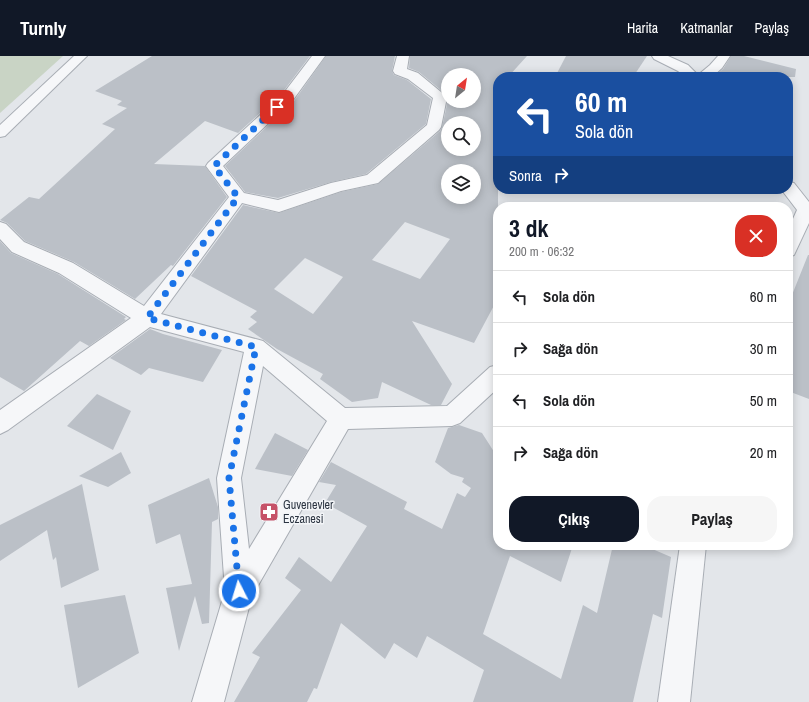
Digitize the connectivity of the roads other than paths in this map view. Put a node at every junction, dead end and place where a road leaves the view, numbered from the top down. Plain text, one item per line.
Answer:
1 (81, 56) edge
2 (319, 56) edge
3 (403, 56) edge
4 (658, 56) edge
5 (724, 56) edge
6 (687, 72) edge
7 (711, 72) edge
8 (0, 132) edge
9 (793, 193) edge
10 (238, 197) junction
11 (808, 211) edge
12 (0, 228) edge
13 (793, 240) edge
14 (147, 318) junction
15 (256, 347) junction
16 (493, 379) edge
17 (341, 419) junction
18 (0, 423) edge
19 (691, 550) edge
20 (239, 591) junction
21 (208, 702) edge
22 (674, 702) edge

1 - 8 street
2 - 10 street
3 - 10 street
4 - 6 street
5 - 7 street
9 - 11 street
10 - 14 street
11 - 13 street
12 - 14 street
14 - 15 street
14 - 18 street
15 - 17 street
15 - 20 street
16 - 17 street
17 - 20 street
19 - 22 street
20 - 21 street

